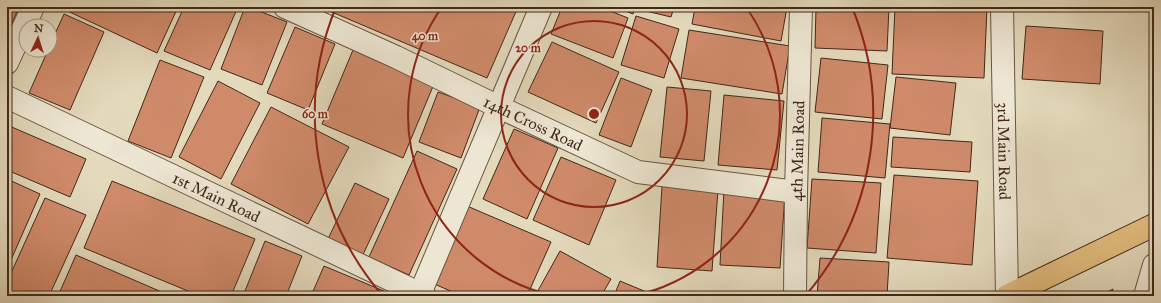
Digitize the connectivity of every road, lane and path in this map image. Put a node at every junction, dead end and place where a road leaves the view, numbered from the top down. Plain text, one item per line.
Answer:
1 (33, 7) edge
2 (285, 7) edge
3 (541, 7) edge
4 (801, 7) edge
5 (1002, 7) edge
6 (7, 63) edge
7 (7, 97) edge
8 (499, 107) junction
9 (796, 192) junction
10 (1154, 225) edge
11 (1154, 265) edge
12 (422, 295) edge
13 (795, 296) edge
14 (1007, 296) edge
15 (1145, 296) edge

1 - 6 street
2 - 8 street, 14th Cross Road
3 - 8 street
4 - 9 street, 4th Main Road
5 - 14 street, 3rd Main Road
7 - 12 street, 1st Main Road
8 - 9 street, 14th Cross Road
8 - 12 street
9 - 13 street, 4th Main Road
10 - 14 main road
11 - 15 street

